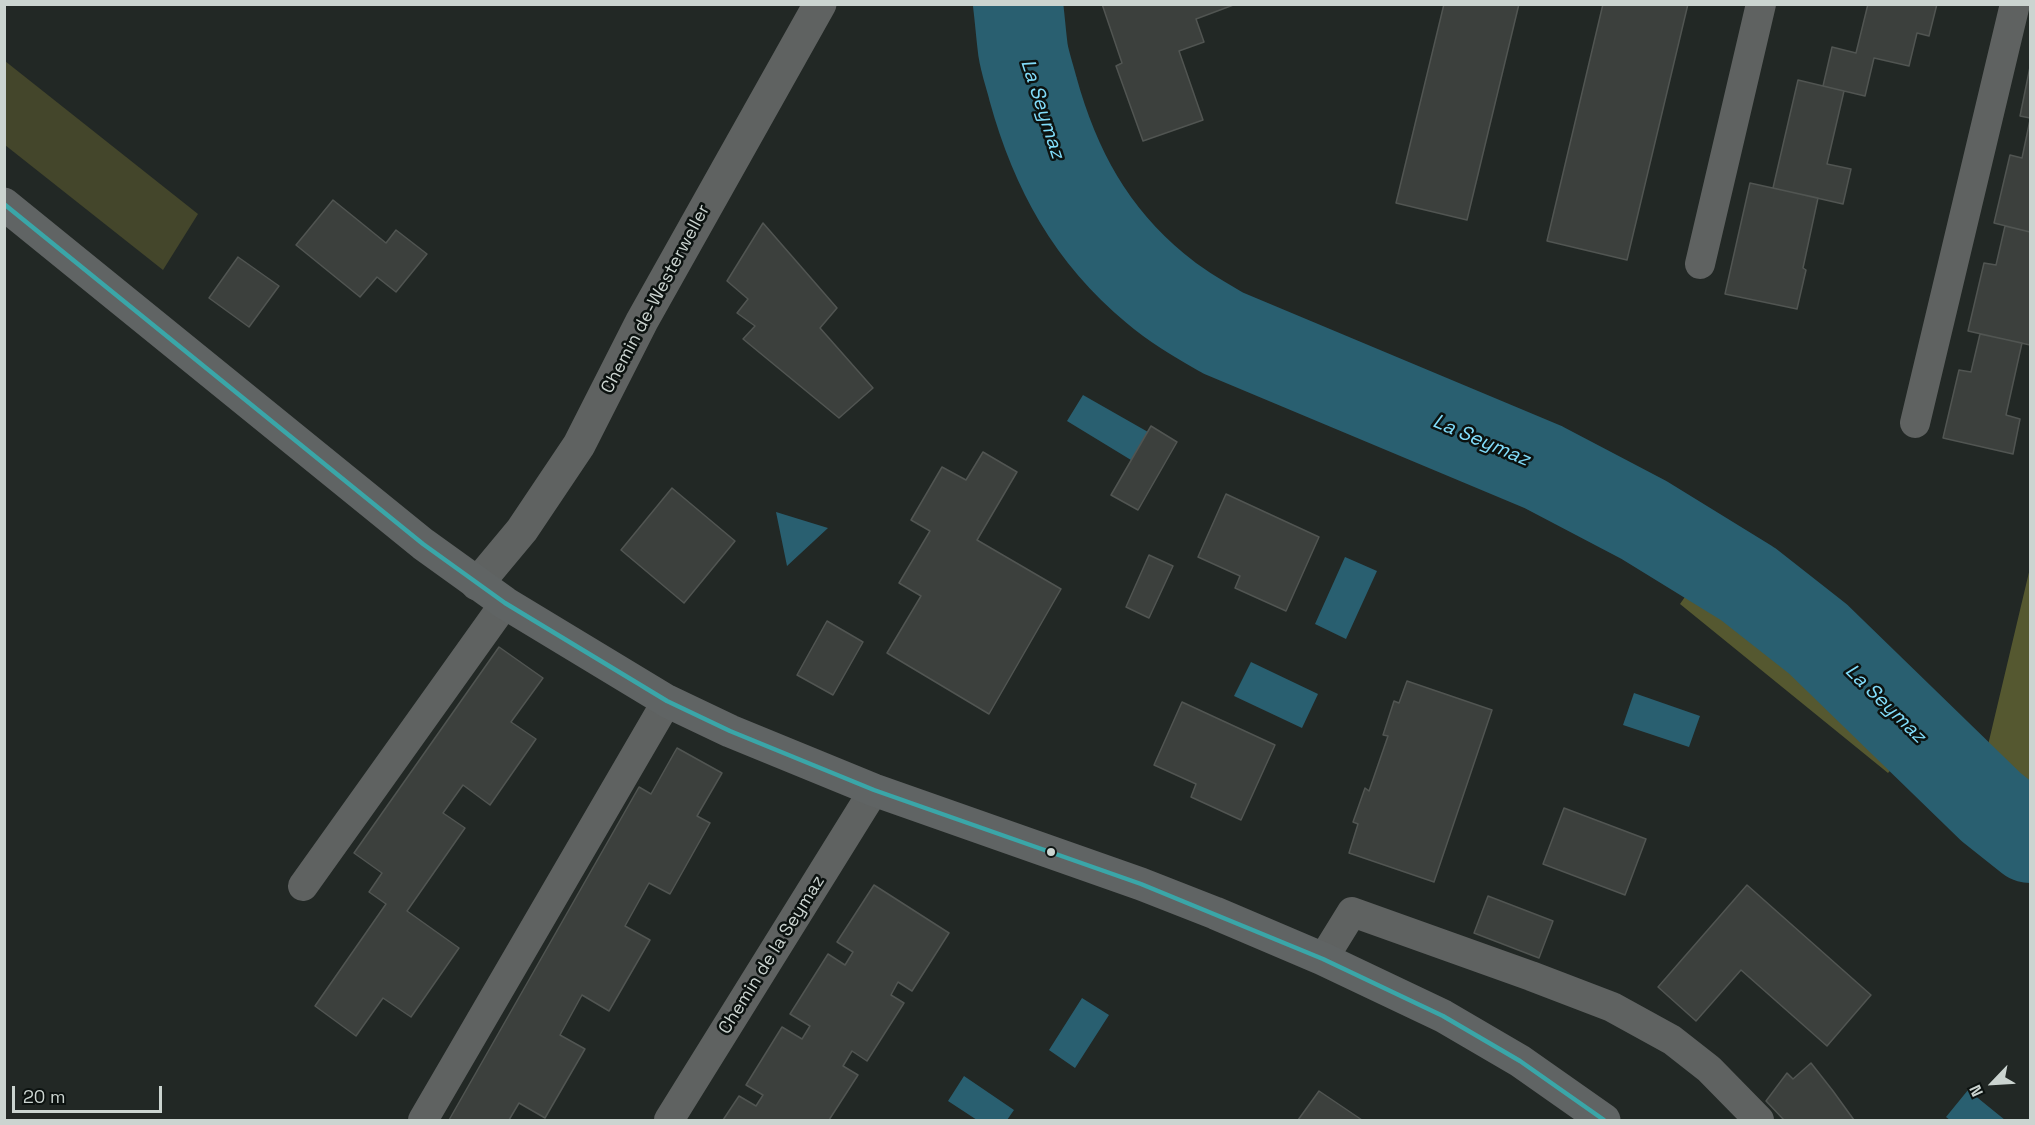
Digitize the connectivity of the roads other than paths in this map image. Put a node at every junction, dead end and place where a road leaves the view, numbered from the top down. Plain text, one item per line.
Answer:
1 (820, 4) edge
2 (1761, 4) edge
3 (2015, 4) edge
4 (4, 204) edge
5 (1700, 264) dead end
6 (1916, 423) dead end
7 (477, 584) junction
8 (506, 603) junction
9 (667, 700) junction
10 (874, 790) junction
11 (303, 886) dead end
12 (1323, 959) junction
13 (423, 1120) edge
14 (669, 1120) edge
15 (1602, 1120) edge
16 (1759, 1120) edge

1 - 7 street, Chemin de-Westerweller
2 - 5 lane
3 - 6 lane
4 - 7 street
7 - 8 street
8 - 9 street
8 - 11 lane
9 - 10 street
9 - 13 lane
10 - 12 street
10 - 14 lane, Chemin de la Seymaz
12 - 15 street
12 - 16 lane

